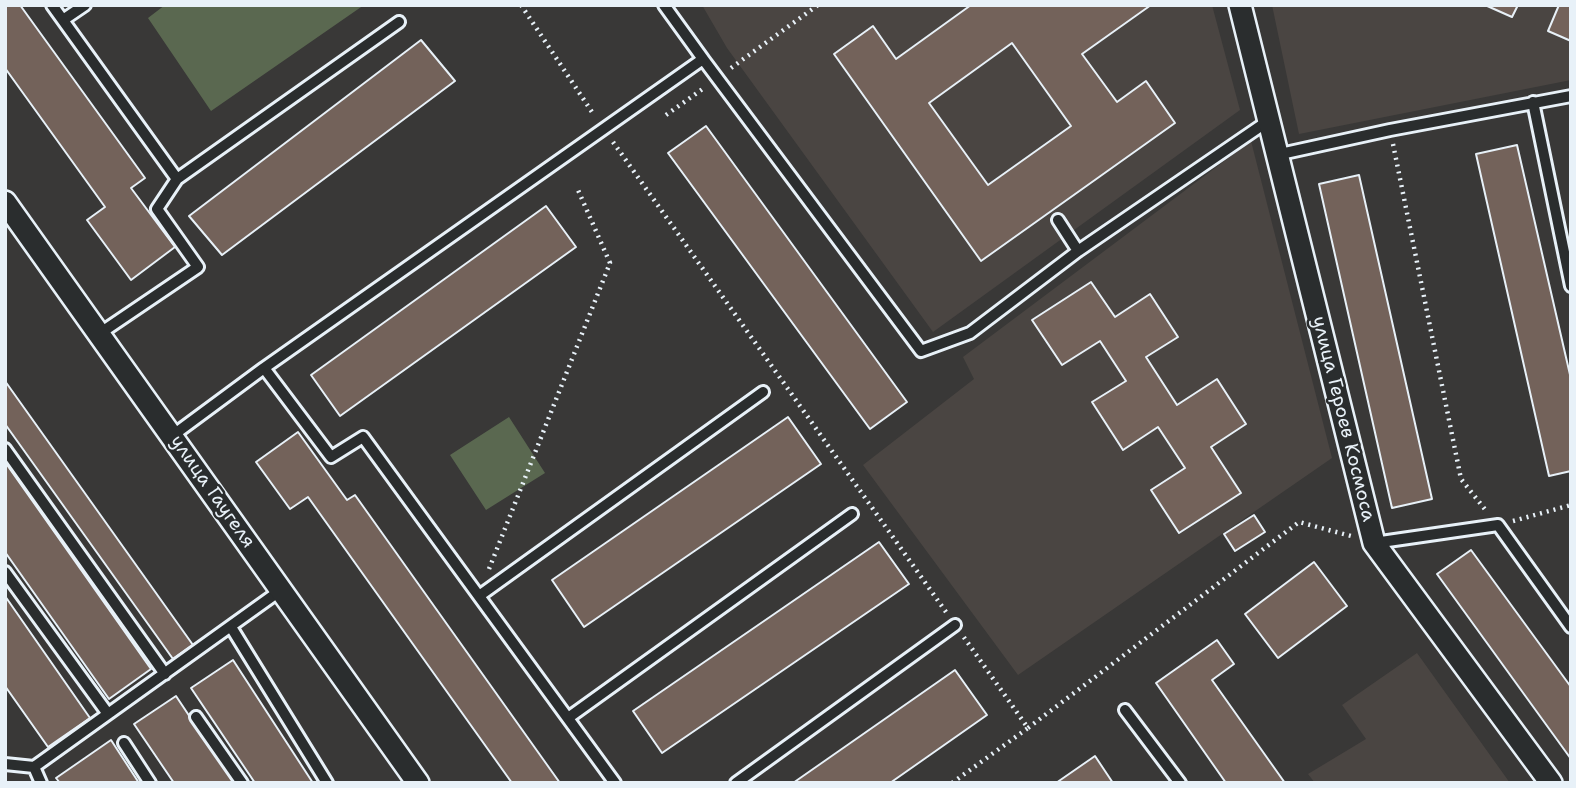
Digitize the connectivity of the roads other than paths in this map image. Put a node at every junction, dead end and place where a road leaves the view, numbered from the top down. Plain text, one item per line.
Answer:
1 (52, 5) edge
2 (85, 5) edge
3 (664, 5) edge
4 (1240, 5) edge
5 (63, 20) junction
6 (399, 22) dead end
7 (702, 59) junction
8 (1571, 96) edge
9 (1533, 102) junction
10 (1268, 121) junction
11 (1276, 155) junction
12 (177, 179) junction
13 (5, 202) edge
14 (1058, 220) dead end
15 (1078, 251) junction
16 (1571, 286) edge
17 (99, 334) junction
18 (264, 368) junction
19 (763, 391) dead end
20 (172, 436) junction
21 (5, 449) edge
22 (852, 514) dead end
23 (1374, 543) junction
24 (5, 572) edge
25 (281, 590) junction
26 (479, 596) junction
27 (955, 625) road end
28 (230, 627) junction
29 (1571, 627) edge
30 (165, 674) junction
31 (1125, 710) dead end
32 (108, 714) junction
33 (196, 717) dead end
34 (568, 718) junction
35 (124, 743) dead end
36 (5, 764) edge
37 (34, 768) junction
38 (41, 783) edge
39 (150, 783) edge
40 (242, 783) edge
41 (327, 783) edge
42 (418, 783) edge
43 (615, 783) edge
44 (736, 783) edge
45 (1180, 783) edge
46 (1550, 783) edge

1 - 5 lane
2 - 5 lane
3 - 7 lane
4 - 10 street, улица Героев Космоса
5 - 12 lane
6 - 12 lane
7 - 15 lane
7 - 18 lane
8 - 9 lane
9 - 11 lane
9 - 16 lane
10 - 11 street, улица Героев Космоса
10 - 15 lane
11 - 23 street, улица Героев Космоса
12 - 17 lane
13 - 17 street, улица Гаугеля
14 - 15 lane
17 - 20 street, улица Гаугеля
18 - 20 lane
18 - 26 lane
19 - 26 lane
20 - 25 street, улица Гаугеля
21 - 30 lane
22 - 34 lane
23 - 29 lane
23 - 46 street, улица Героев Космоса
24 - 32 lane
25 - 28 lane
25 - 42 street, улица Гаугеля
26 - 34 lane
27 - 44 lane
28 - 30 lane
28 - 41 lane
30 - 32 lane
31 - 45 lane
32 - 37 lane
33 - 40 lane
34 - 43 lane
35 - 39 lane
36 - 37 lane
37 - 38 lane

